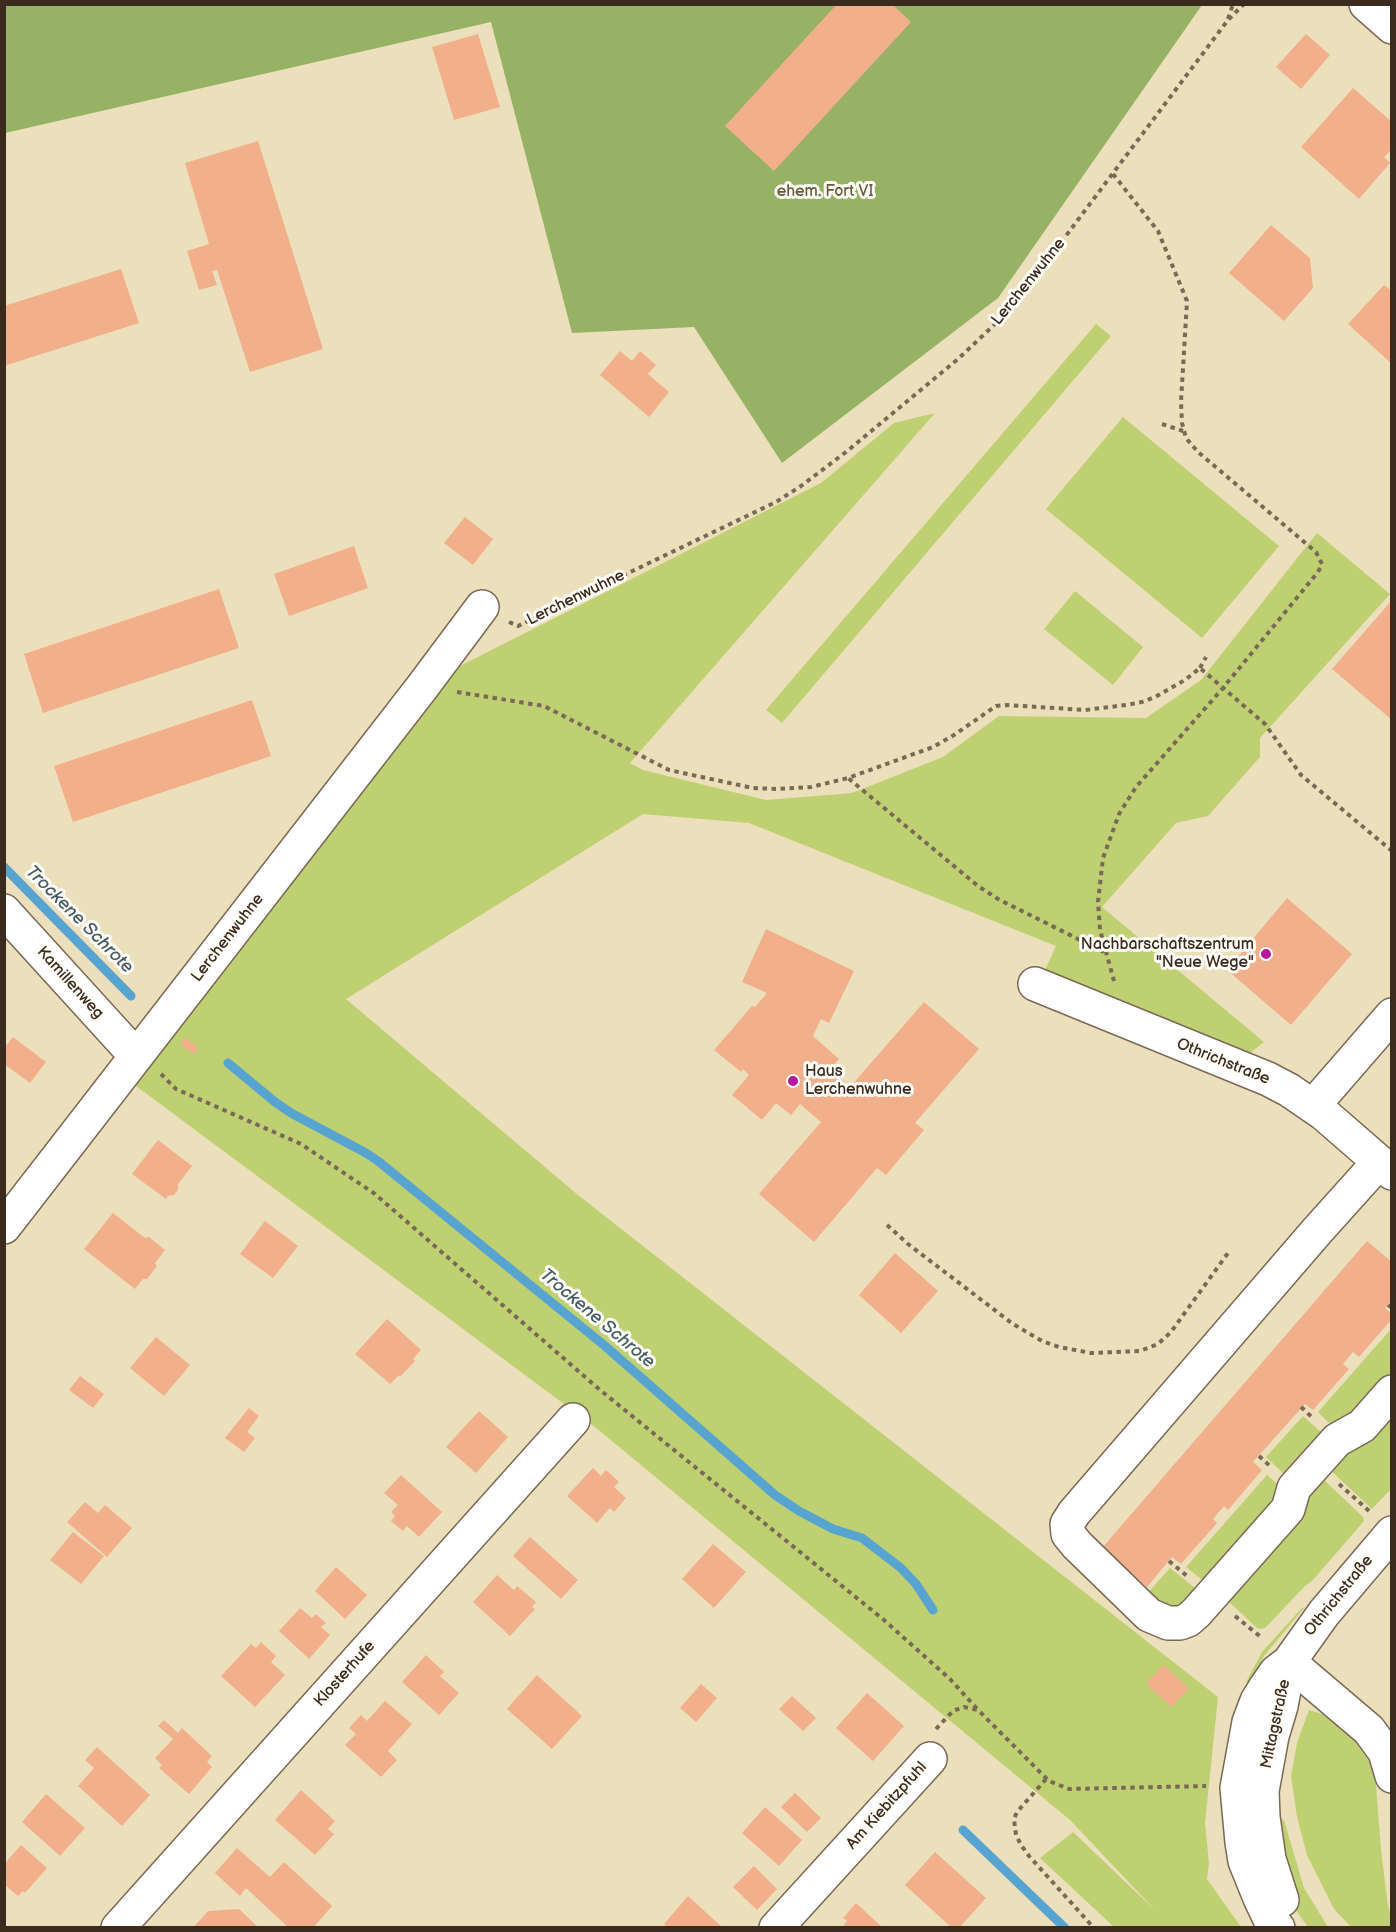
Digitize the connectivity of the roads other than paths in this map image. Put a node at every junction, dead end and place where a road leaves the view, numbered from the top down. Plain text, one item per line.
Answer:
1 (1366, 4) edge
2 (1392, 27) edge
3 (482, 608) road end
4 (4, 911) edge
5 (1035, 984) dead end
6 (1392, 1015) edge
7 (136, 1056) junction
8 (1313, 1106) junction
9 (1385, 1168) edge
10 (4, 1227) edge
11 (1392, 1392) edge
12 (573, 1420) dead end
13 (1392, 1533) edge
14 (1289, 1662) junction
15 (930, 1759) road end
16 (1392, 1776) edge
17 (117, 1928) edge
18 (776, 1928) edge
19 (1278, 1928) edge
20 (1293, 1928) edge

1 - 2 street
3 - 7 street, Lerchenwuhne
4 - 7 street, Kamillenweg
5 - 8 street, Othrichstraße
6 - 8 street
7 - 10 street, Lerchenwuhne
8 - 9 street, Othrichstraße
9 - 11 street
12 - 17 street, Klosterhufe
13 - 14 street, Othrichstraße
14 - 16 street
14 - 19 street, Mittagstraße
14 - 20 street, Mittagstraße
15 - 18 street, Am Kiebitzpfuhl

